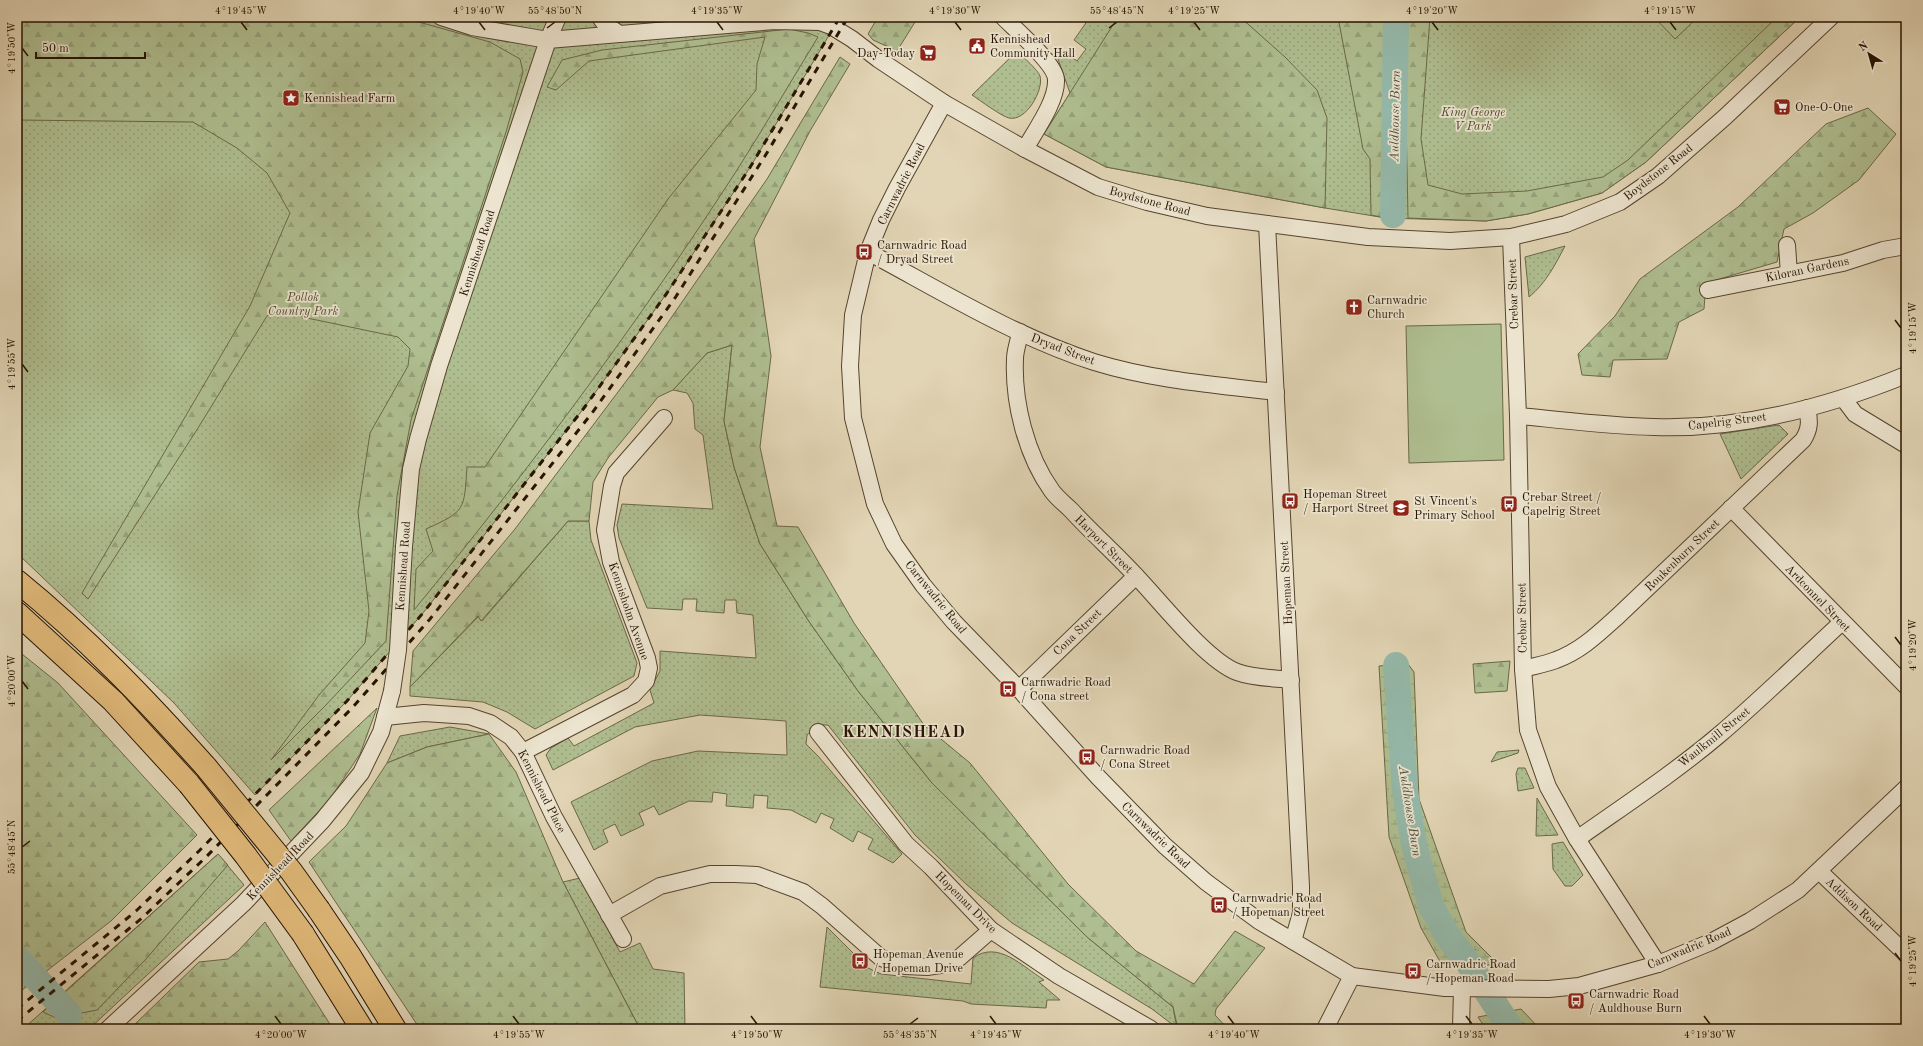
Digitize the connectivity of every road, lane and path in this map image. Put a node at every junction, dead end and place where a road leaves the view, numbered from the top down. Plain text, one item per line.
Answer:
1 (441, 17) edge
2 (558, 17) edge
3 (600, 17) edge
4 (1003, 17) edge
5 (1831, 17) edge
6 (618, 33) junction
7 (548, 40) junction
8 (944, 103) junction
9 (1025, 149) junction
10 (1267, 224) junction
11 (1511, 237) junction
12 (1786, 245) dead end
13 (1906, 246) edge
14 (868, 252) junction
15 (1789, 274) junction
16 (1708, 290) dead end
17 (1020, 332) junction
18 (1906, 375) edge
19 (1276, 392) junction
20 (1843, 398) junction
21 (1807, 408) junction
22 (1518, 416) junction
23 (664, 418) dead end
24 (1906, 445) edge
25 (1731, 508) junction
26 (1136, 576) junction
27 (17, 581) edge
28 (17, 613) edge
29 (1842, 622) junction
30 (1522, 669) junction
31 (1291, 680) junction
32 (1906, 686) edge
33 (1019, 689) junction
34 (386, 717) junction
35 (818, 732) dead end
36 (523, 752) junction
37 (1906, 788) edge
38 (1577, 839) junction
39 (1819, 871) junction
40 (609, 915) junction
41 (991, 930) junction
42 (623, 939) dead end
43 (1293, 941) junction
44 (1904, 947) edge
45 (1658, 964) junction
46 (1352, 976) junction
47 (1462, 988) junction
48 (108, 1029) edge
49 (362, 1029) edge
50 (395, 1029) edge
51 (1151, 1029) edge
52 (1325, 1029) edge
53 (1461, 1029) edge

1 - 7 street, Boydstone Road
2 - 7 street, Kennishead Road
3 - 6 street
4 - 9 street
5 - 11 street, Boydstone Road
6 - 7 street, Boydstone Road
6 - 8 street, Boydstone Road
7 - 34 street, Kennishead Road, bridge
8 - 9 street, Boydstone Road
8 - 14 street, Carnwadric Road
9 - 10 street, Boydstone Road
10 - 11 street, Boydstone Road
10 - 19 street, Hopeman Street
11 - 22 street, Crebar Street
12 - 15 street
13 - 15 street, Kiloran Gardens
14 - 17 street, Dryad Street
14 - 33 street, Carnwadric Road
15 - 16 street, Kiloran Gardens
17 - 19 street, Dryad Street
17 - 26 street, Harport Street
18 - 20 street, Capelrig Street
19 - 31 street, Hopeman Street
20 - 21 street, Capelrig Street
20 - 24 street
21 - 22 street, Capelrig Street
21 - 25 street, Roukenburn Street
22 - 30 street, Crebar Street
23 - 36 street, Kennisholm Avenue
25 - 29 street, Ardconnel Street
25 - 30 street, Roukenburn Street
26 - 31 street, Harport Street
26 - 33 street, Cona Street
27 - 50 highway, bridge
28 - 49 highway, bridge
29 - 32 street, Ardconnel Street
29 - 38 street, Waulkmill Street
30 - 38 street, Crebar Street
31 - 43 street, Hopeman Street
33 - 43 street, Carnwadric Road
34 - 36 street, Kennishead Place
34 - 48 street, Kennishead Road
35 - 41 street, Hopeman Drive
36 - 40 street, Kennishead Place
37 - 39 street, Carnwadric Road
38 - 45 street, Crebar Street
39 - 44 street, Addison Road
39 - 45 street, Carnwadric Road
40 - 41 street
40 - 42 street, Kennishead Place
41 - 51 street, Hopeman Drive
43 - 46 street, Carnwadric Road
45 - 47 street, Carnwadric Road
46 - 47 street, Carnwadric Road
46 - 52 street
47 - 53 street

